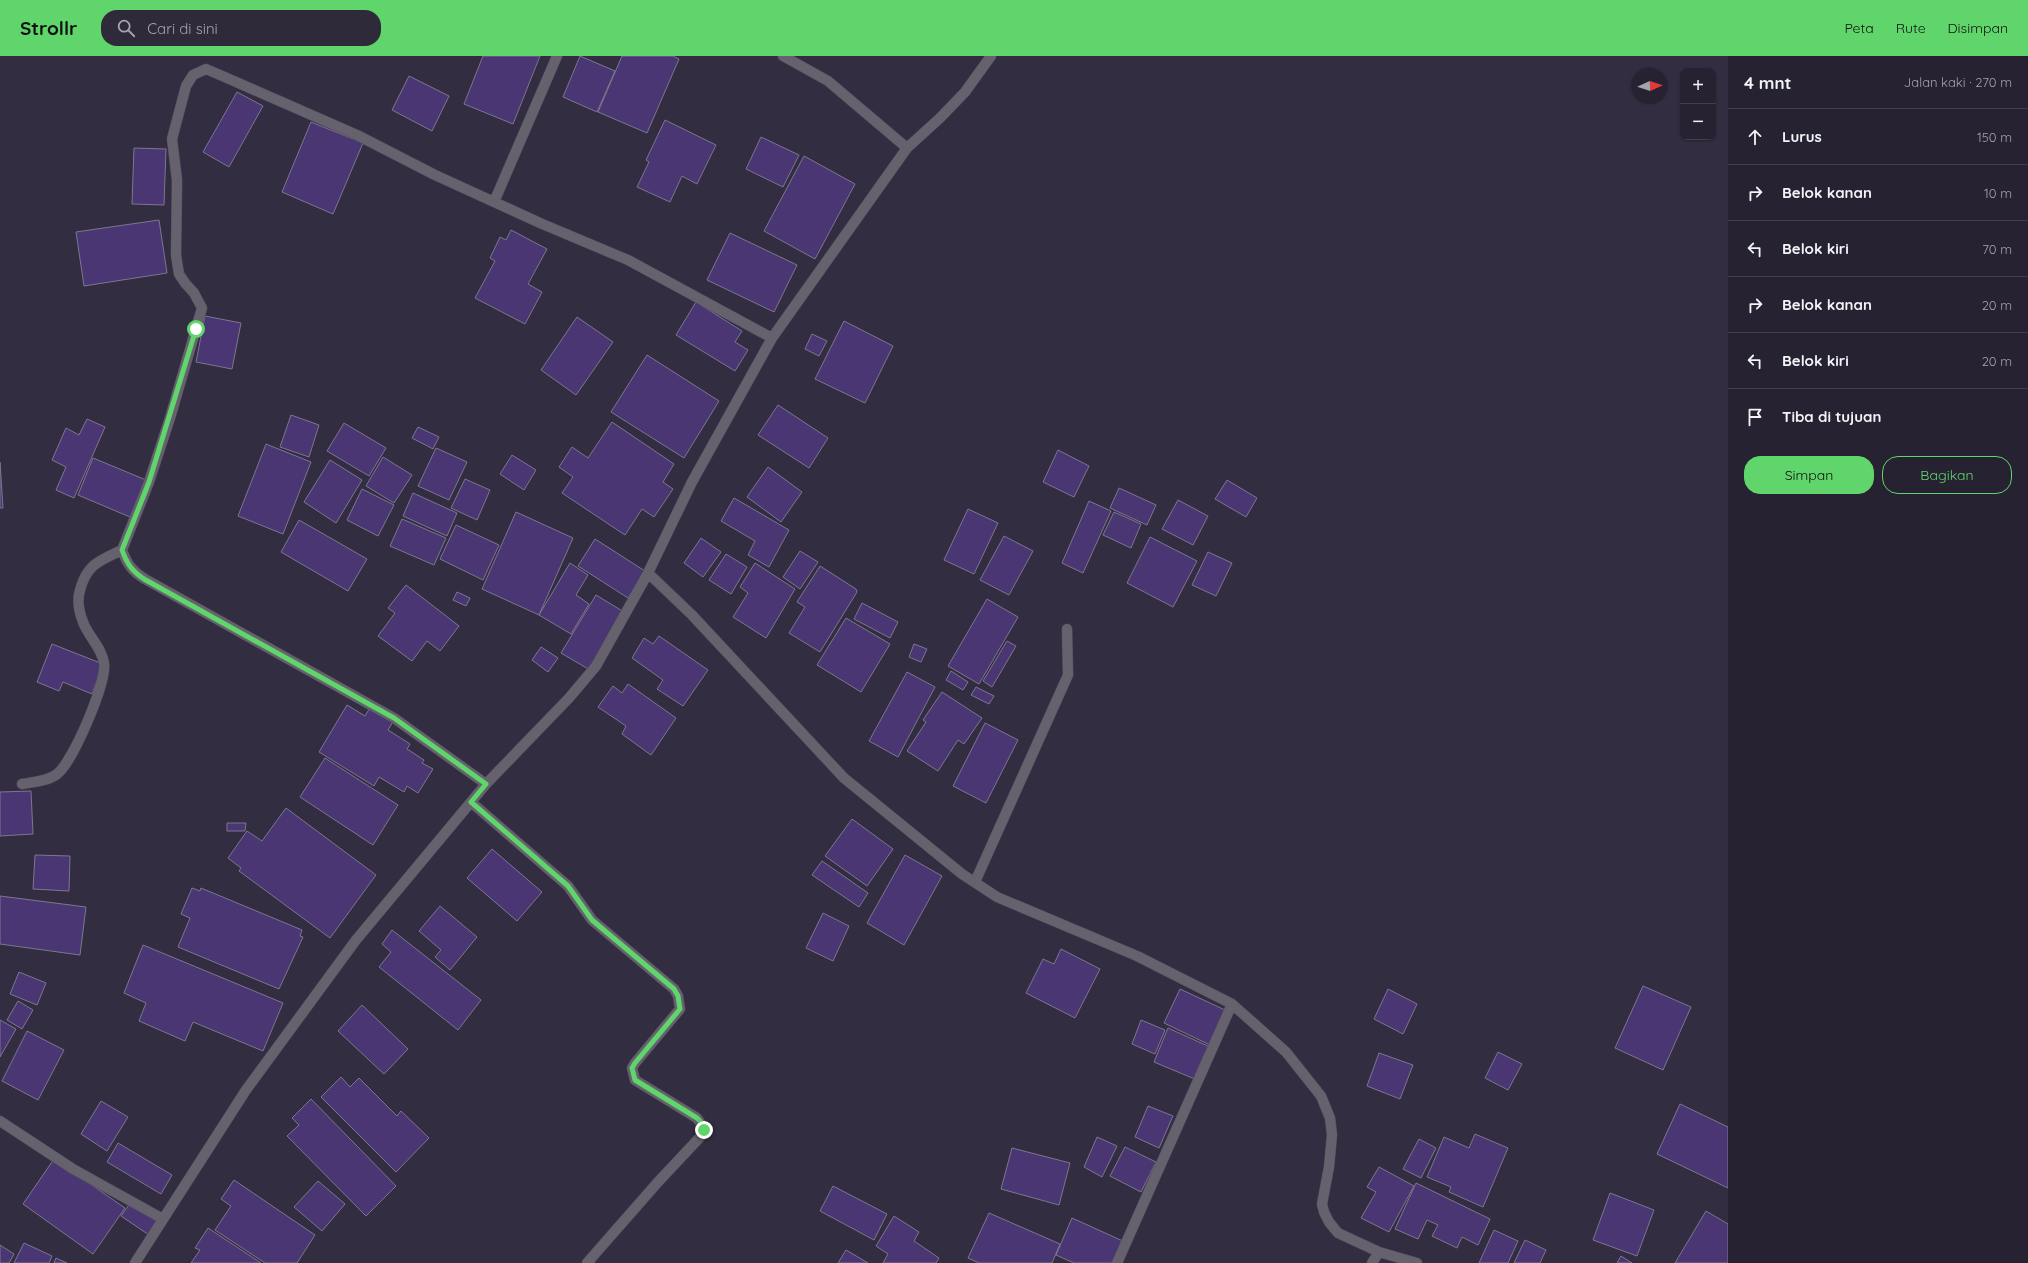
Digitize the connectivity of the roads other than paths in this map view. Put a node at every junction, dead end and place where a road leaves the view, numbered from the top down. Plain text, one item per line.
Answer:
1 (557, 56) edge
2 (783, 56) edge
3 (991, 56) edge
4 (907, 148) junction
5 (494, 202) junction
6 (772, 338) junction
7 (122, 550) junction
8 (648, 572) junction
9 (1067, 629) dead end
10 (22, 784) dead end
11 (486, 784) junction
12 (471, 802) junction
13 (974, 882) junction
14 (1232, 1004) junction
15 (0, 1120) edge
16 (163, 1219) junction
17 (1379, 1252) junction
18 (135, 1263) edge
19 (587, 1263) edge
20 (1117, 1263) edge
21 (1372, 1263) edge
22 (1417, 1263) edge

1 - 5 street
2 - 4 street
3 - 4 street
4 - 6 street
5 - 6 street
5 - 7 street
6 - 8 street
7 - 10 street
7 - 11 street
8 - 11 street
8 - 13 street
9 - 13 street
11 - 12 street
12 - 16 street
12 - 19 street
13 - 14 street
14 - 17 street
14 - 20 street
15 - 16 street
16 - 18 street
17 - 21 street
17 - 22 street

